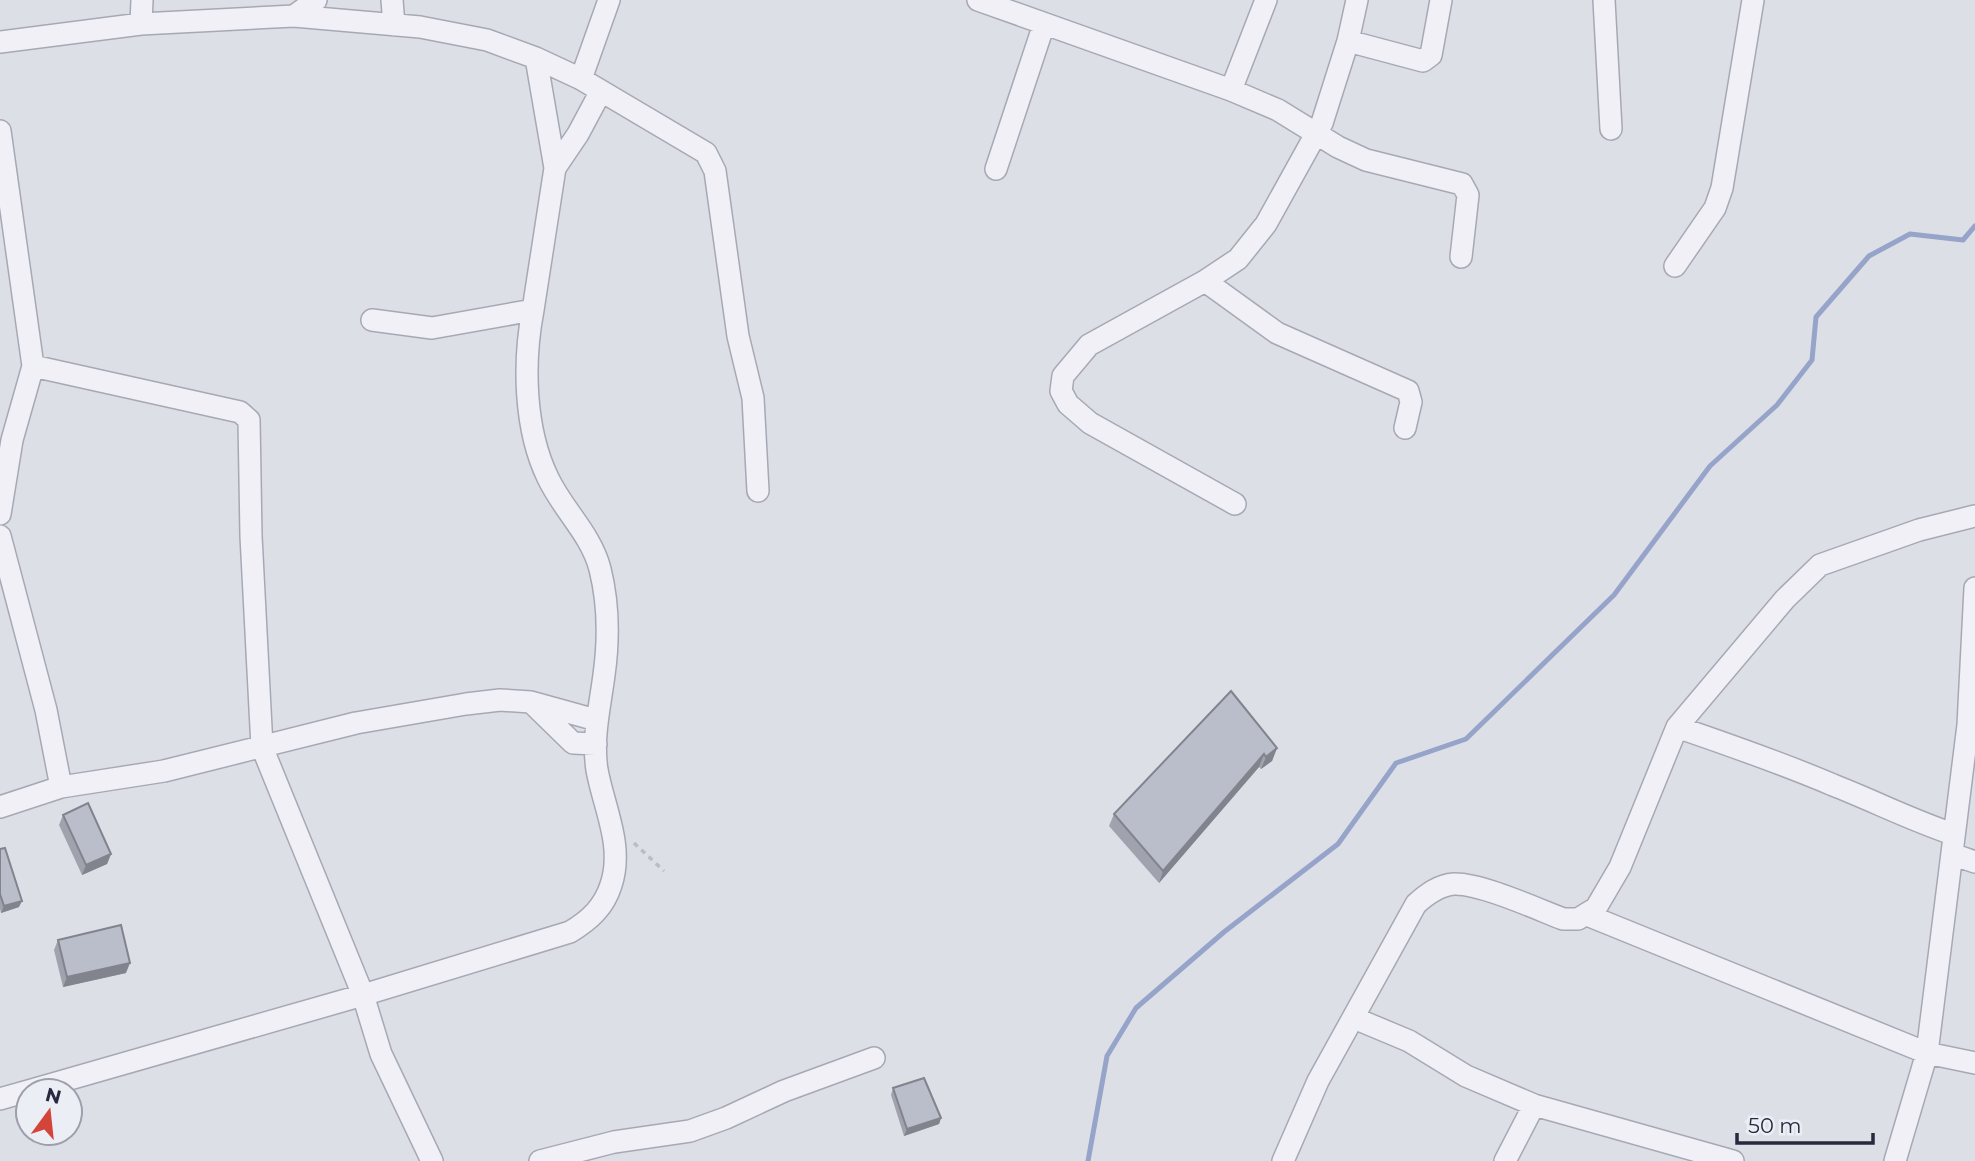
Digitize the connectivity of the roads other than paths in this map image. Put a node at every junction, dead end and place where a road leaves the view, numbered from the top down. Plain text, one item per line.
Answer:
1 (142, 0) edge
2 (316, 0) edge
3 (392, 0) edge
4 (609, 0) edge
5 (978, 0) edge
6 (1266, 0) edge
7 (1357, 0) edge
8 (1441, 0) edge
9 (1604, 0) edge
10 (1753, 0) edge
11 (1010, 4) edge
12 (294, 16) junction
13 (141, 24) junction
14 (1044, 24) junction
15 (394, 25) junction
16 (1348, 41) junction
17 (0, 42) edge
18 (536, 58) junction
19 (581, 79) junction
20 (1231, 90) junction
21 (601, 91) junction
22 (1611, 129) dead end
23 (0, 131) edge
24 (1316, 134) junction
25 (555, 168) junction
26 (996, 169) dead end
27 (1461, 257) dead end
28 (1675, 266) dead end
29 (1205, 281) junction
30 (533, 310) junction
31 (372, 320) dead end
32 (33, 366) junction
33 (1405, 428) dead end
34 (758, 491) dead end
35 (1234, 503) dead end
36 (0, 514) edge
37 (1975, 516) edge
38 (0, 536) edge
39 (1975, 588) edge
40 (531, 702) junction
41 (596, 720) junction
42 (1677, 727) junction
43 (596, 744) junction
44 (262, 747) junction
45 (61, 787) junction
46 (0, 807) edge
47 (1952, 844) junction
48 (1975, 862) edge
49 (1587, 915) junction
50 (363, 995) junction
51 (1354, 1018) junction
52 (1927, 1052) junction
53 (874, 1058) dead end
54 (1975, 1063) edge
55 (77, 1077) edge
56 (1534, 1105) junction
57 (582, 1157) edge
58 (432, 1161) edge
59 (540, 1161) edge
60 (1283, 1161) edge
61 (1505, 1161) edge
62 (1733, 1161) edge
63 (1895, 1161) edge

1 - 13 street
2 - 12 street
3 - 15 street
4 - 19 street
5 - 11 street
6 - 20 street
7 - 16 street
8 - 16 street
9 - 22 street
10 - 28 street
11 - 14 street
12 - 13 street
12 - 15 street
13 - 17 street
14 - 20 street
14 - 26 street
15 - 18 street
16 - 24 street
18 - 19 street
18 - 25 street
19 - 21 street
20 - 24 street
21 - 25 street
21 - 34 street
23 - 32 street
24 - 27 street
24 - 29 street
25 - 30 street
29 - 33 street
29 - 35 street
30 - 31 street
30 - 41 street
32 - 36 street
32 - 44 street
37 - 42 street
38 - 45 street
39 - 47 street
40 - 41 street
40 - 43 street
40 - 44 street
41 - 43 street
42 - 47 street
42 - 49 street
43 - 50 street
44 - 45 street
44 - 50 street
45 - 46 street
47 - 48 street
47 - 52 street
49 - 51 street
49 - 52 street
50 - 55 street
50 - 58 street
51 - 56 street
51 - 60 street
52 - 54 street
52 - 63 street
53 - 57 street
56 - 61 street
56 - 62 street
57 - 59 street

